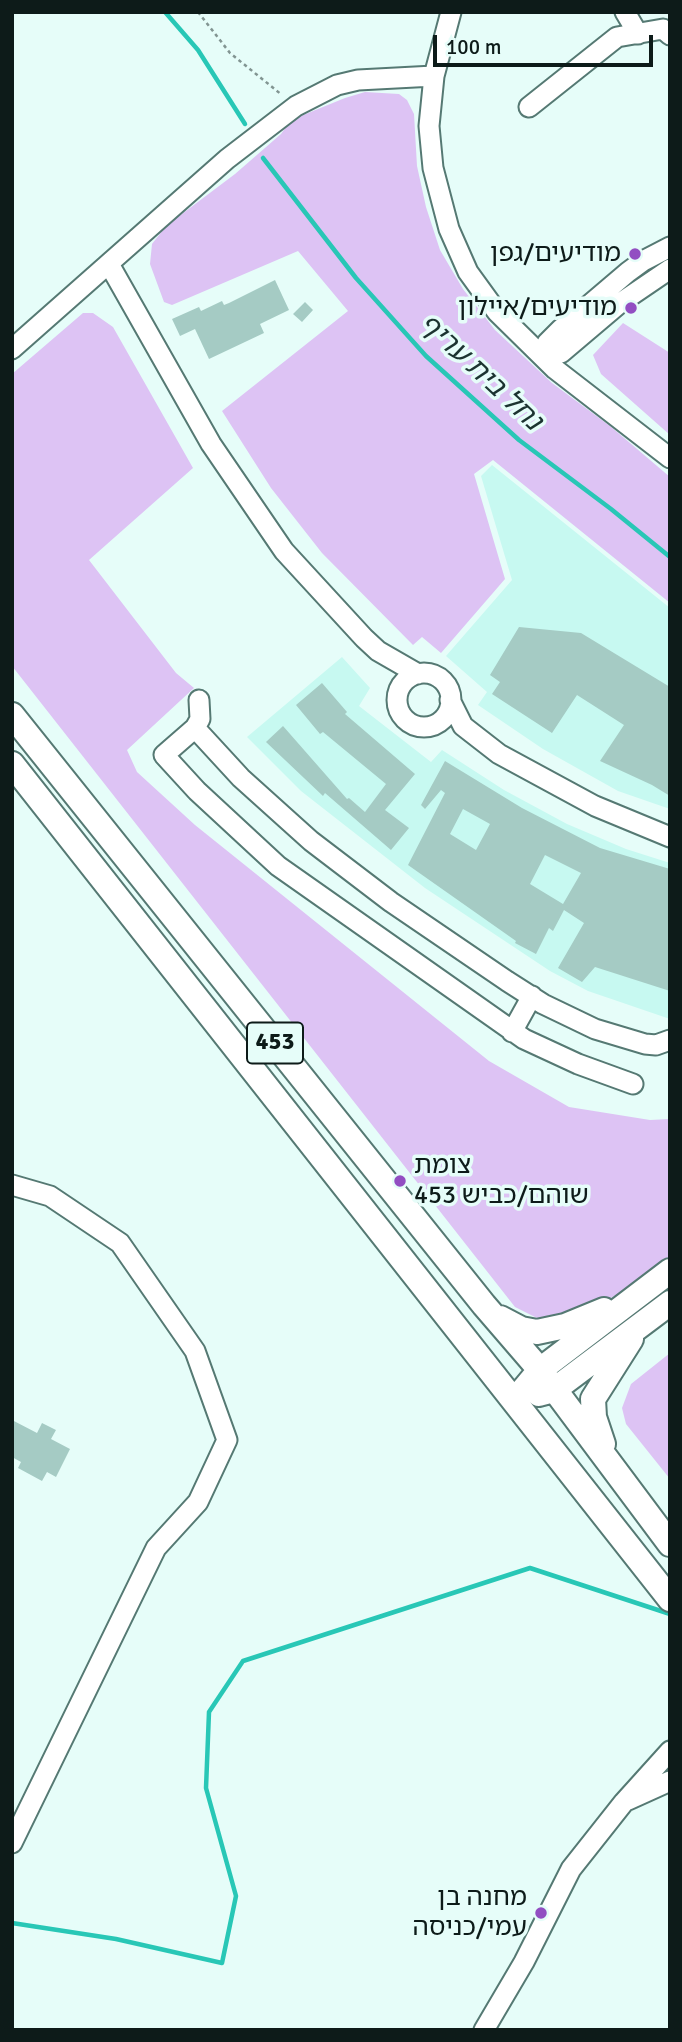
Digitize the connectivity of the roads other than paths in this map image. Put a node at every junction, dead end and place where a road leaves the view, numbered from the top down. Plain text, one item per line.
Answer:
1 (451, 12) edge
2 (625, 12) edge
3 (638, 34) junction
4 (670, 35) edge
5 (434, 76) junction
6 (529, 107) dead end
7 (670, 247) edge
8 (109, 264) junction
9 (670, 269) edge
10 (12, 349) edge
11 (544, 358) junction
12 (670, 458) edge
13 (371, 645) junction
14 (418, 674) junction
15 (397, 696) junction
16 (199, 700) dead end
17 (450, 700) junction
18 (12, 715) edge
19 (430, 726) junction
20 (195, 728) junction
21 (478, 740) junction
22 (12, 764) edge
23 (670, 836) edge
24 (532, 996) junction
25 (512, 1032) junction
26 (670, 1040) edge
27 (633, 1084) dead end
28 (12, 1185) edge
29 (670, 1271) edge
30 (639, 1294) junction
31 (670, 1303) edge
32 (484, 1305) junction
33 (640, 1324) junction
34 (540, 1370) junction
35 (554, 1390) junction
36 (515, 1400) junction
37 (614, 1471) junction
38 (670, 1544) edge
39 (670, 1599) edge
40 (670, 1751) edge
41 (670, 1781) edge
42 (624, 1802) junction
43 (12, 1843) edge
44 (484, 2030) edge

1 - 5 street
2 - 3 street
3 - 4 street
3 - 6 street
5 - 8 street
5 - 11 street
7 - 11 street
8 - 10 street
8 - 13 street
9 - 11 street
11 - 12 street
13 - 14 street
13 - 15 street
14 - 15 street
14 - 17 street
15 - 19 street
16 - 20 street
17 - 19 street
17 - 21 street
18 - 32 main road, 453
19 - 21 street
20 - 24 street
20 - 25 street
21 - 23 street
22 - 36 main road, 453
24 - 25 street
24 - 26 street
25 - 27 street
28 - 43 street
29 - 30 main road
30 - 32 main road
30 - 34 main road
31 - 33 main road
32 - 34 main road, 453
33 - 35 main road
33 - 37 main road
34 - 35 main road, 453
34 - 36 main road
35 - 36 main road
35 - 37 main road, 453
36 - 39 main road, 453
37 - 38 main road, 453
40 - 42 street
41 - 42 street
42 - 44 street

